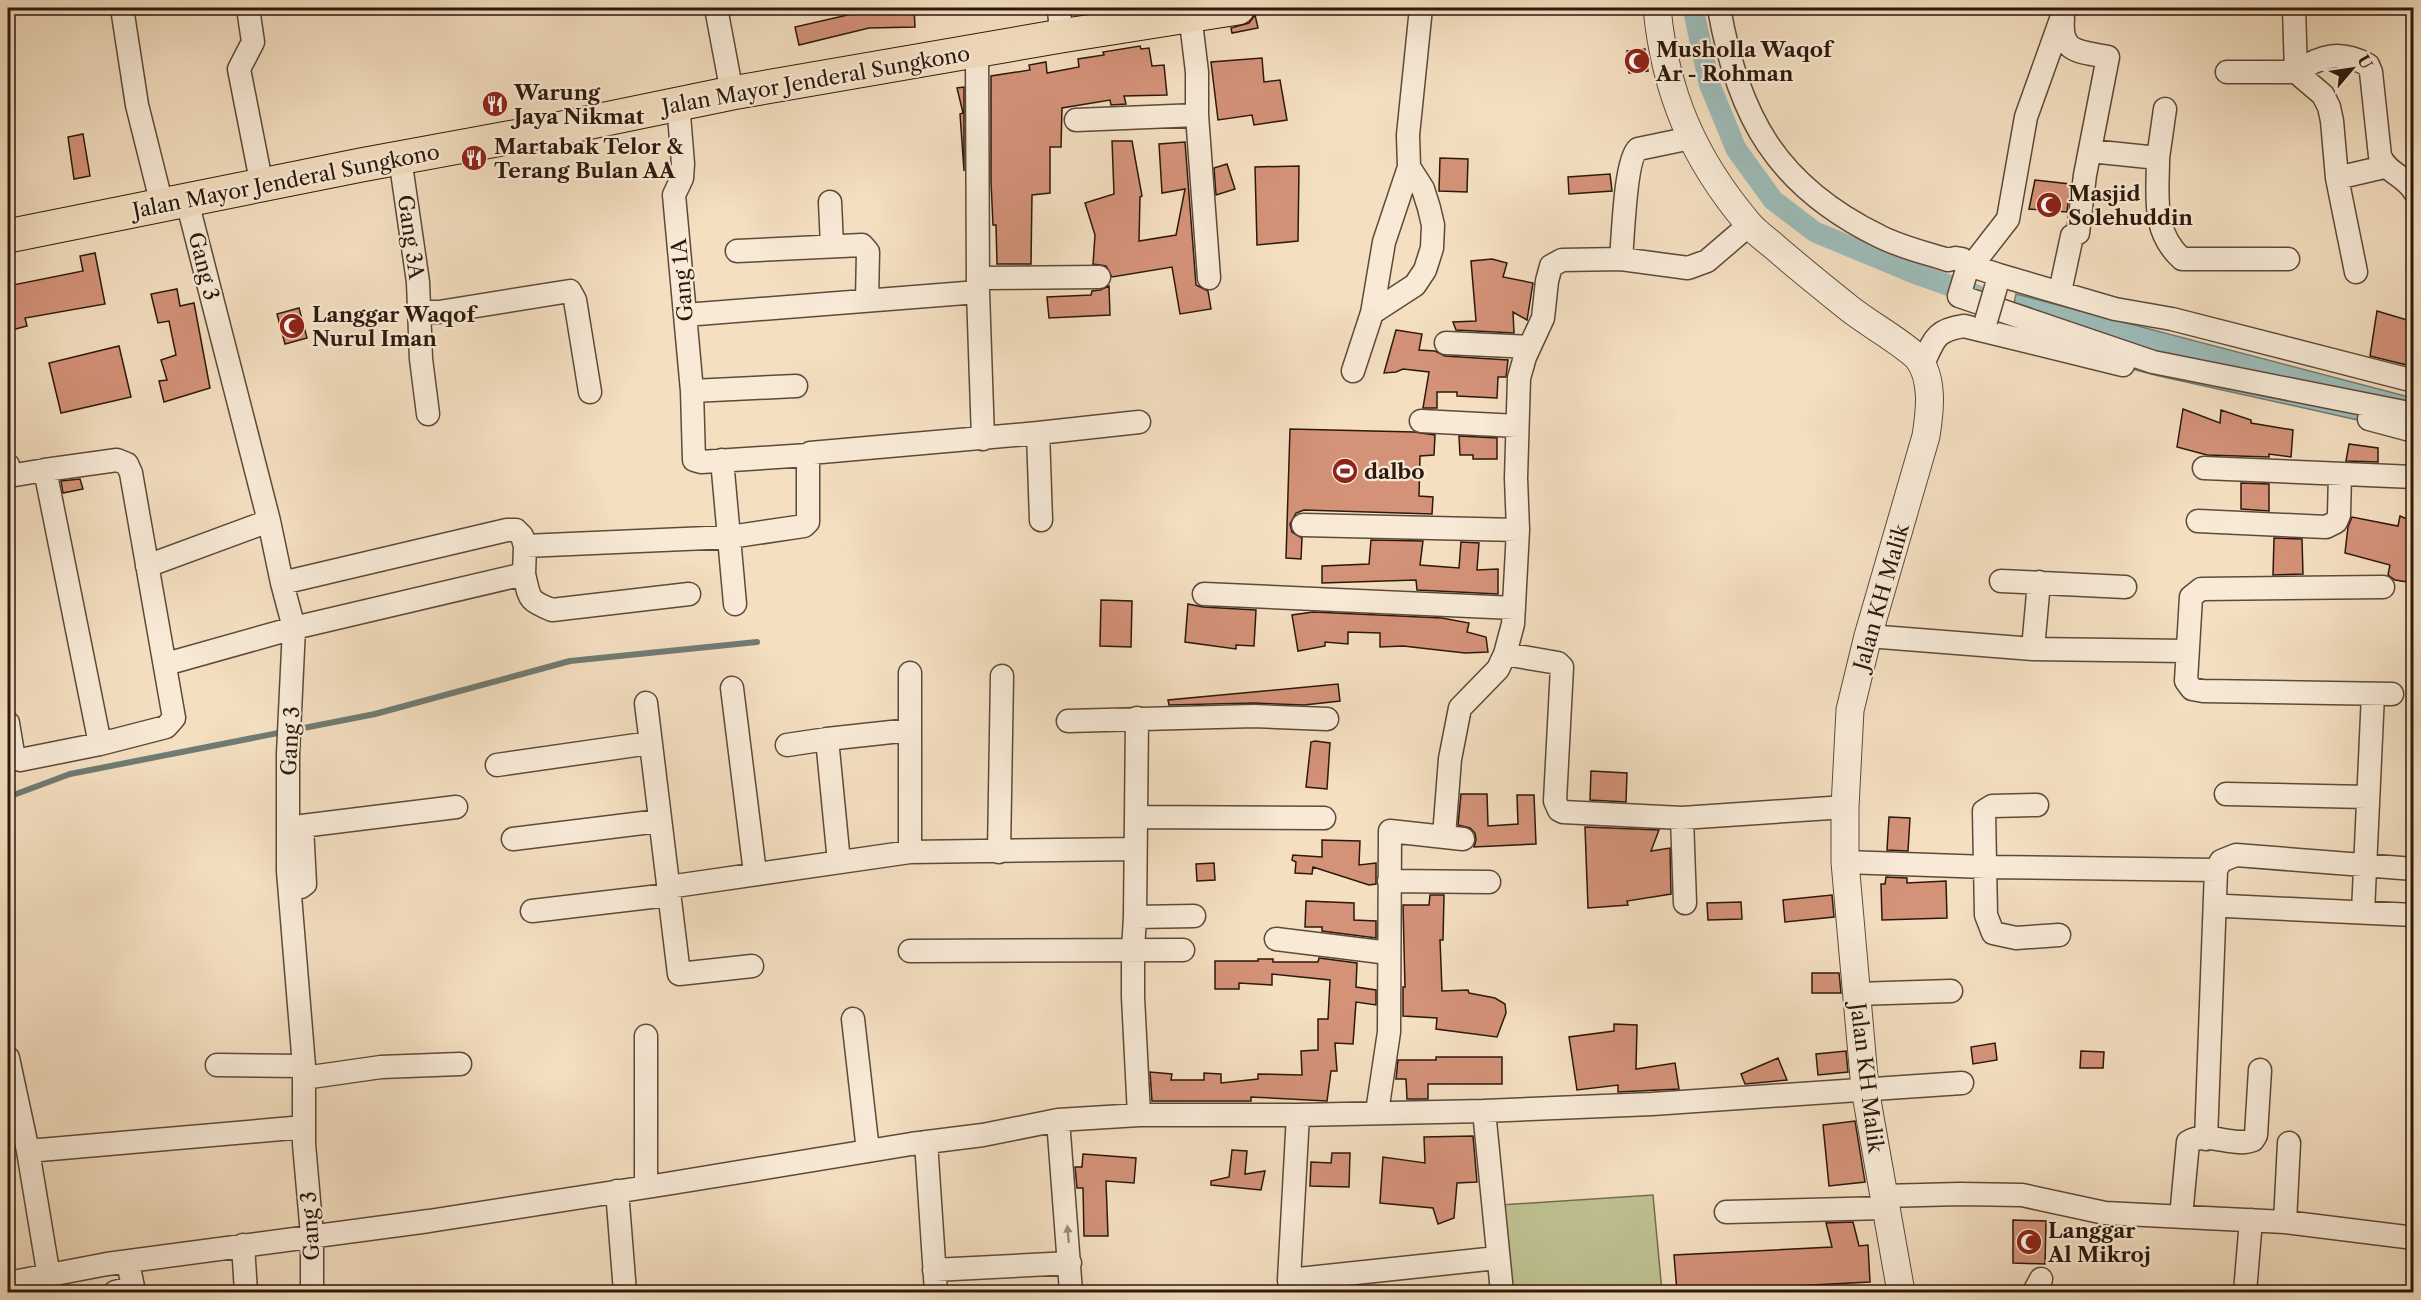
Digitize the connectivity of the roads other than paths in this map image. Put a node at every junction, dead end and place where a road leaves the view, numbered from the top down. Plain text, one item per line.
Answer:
1 (122, 8) edge
2 (248, 8) edge
3 (716, 8) edge
4 (1238, 8) edge
5 (1420, 8) edge
6 (1657, 8) edge
7 (1719, 8) edge
8 (2065, 8) edge
9 (2294, 8) edge
10 (1190, 14) junction
11 (1060, 22) edge
12 (978, 51) junction
13 (2227, 72) dead end
14 (2296, 72) junction
15 (732, 93) junction
16 (678, 103) junction
17 (2165, 109) dead end
18 (1197, 115) junction
19 (1076, 120) dead end
20 (1691, 138) junction
21 (2090, 151) junction
22 (400, 158) junction
23 (2158, 158) junction
24 (1409, 167) junction
25 (2384, 167) junction
26 (2337, 178) junction
27 (262, 186) junction
28 (2414, 191) edge
29 (830, 202) dead end
30 (175, 203) junction
31 (1749, 225) junction
32 (8, 236) edge
33 (832, 246) junction
34 (737, 251) dead end
35 (1622, 259) junction
36 (2288, 259) dead end
37 (2356, 272) dead end
38 (1099, 277) dead end
39 (1209, 278) dead end
40 (1997, 281) junction
41 (978, 285) junction
42 (2060, 292) junction
43 (867, 300) junction
44 (420, 312) junction
45 (1372, 314) junction
46 (685, 315) junction
47 (1985, 326) junction
48 (1446, 343) dead end
49 (1529, 347) junction
50 (1923, 364) junction
51 (1353, 371) dead end
52 (2414, 381) edge
53 (796, 386) dead end
54 (692, 391) junction
55 (590, 392) dead end
56 (428, 414) dead end
57 (2414, 414) edge
58 (1421, 421) dead end
59 (1139, 422) dead end
60 (1517, 426) junction
61 (2414, 431) edge
62 (1038, 433) junction
63 (983, 439) junction
64 (808, 454) junction
65 (722, 460) junction
66 (2204, 468) dead end
67 (45, 470) junction
68 (8, 473) edge
69 (2340, 474) junction
70 (2414, 477) edge
71 (1041, 520) dead end
72 (269, 521) junction
73 (2198, 521) dead end
74 (1303, 525) dead end
75 (1518, 530) junction
76 (730, 537) junction
77 (525, 546) junction
78 (147, 566) junction
79 (524, 574) junction
80 (2001, 581) dead end
81 (2039, 582) junction
82 (282, 583) junction
83 (2125, 587) dead end
84 (2383, 587) dead end
85 (689, 594) dead end
86 (1204, 594) dead end
87 (735, 604) dead end
88 (1514, 608) junction
89 (294, 628) junction
90 (1868, 636) junction
91 (2032, 649) junction
92 (2187, 651) junction
93 (1505, 654) junction
94 (166, 664) junction
95 (910, 673) dead end
96 (1002, 676) dead end
97 (732, 688) dead end
98 (645, 703) dead end
99 (1137, 718) junction
100 (1327, 719) dead end
101 (1068, 721) dead end
102 (8, 723) edge
103 (910, 730) junction
104 (826, 740) junction
105 (650, 743) junction
106 (100, 744) junction
107 (787, 745) dead end
108 (498, 765) dead end
109 (2226, 794) dead end
110 (2367, 797) junction
111 (2037, 805) dead end
112 (456, 807) dead end
113 (1845, 807) junction
114 (1136, 817) junction
115 (1324, 818) dead end
116 (1682, 818) junction
117 (659, 821) junction
118 (513, 839) dead end
119 (1135, 849) junction
120 (910, 852) junction
121 (999, 852) junction
122 (839, 862) junction
123 (1845, 862) junction
124 (2365, 865) junction
125 (1987, 867) junction
126 (2414, 868) edge
127 (2216, 870) junction
128 (755, 873) junction
129 (1389, 881) junction
130 (1489, 882) dead end
131 (290, 886) junction
132 (668, 891) junction
133 (1685, 903) dead end
134 (2226, 906) dead end
135 (532, 911) dead end
136 (2363, 912) junction
137 (2414, 915) edge
138 (1194, 916) dead end
139 (1135, 917) junction
140 (2059, 935) dead end
141 (1276, 939) dead end
142 (1133, 949) junction
143 (1183, 950) dead end
144 (910, 951) dead end
145 (1389, 953) junction
146 (752, 966) dead end
147 (1951, 991) dead end
148 (1856, 994) junction
149 (853, 1019) dead end
150 (646, 1036) dead end
151 (8, 1058) edge
152 (460, 1064) dead end
153 (217, 1065) dead end
154 (2260, 1070) dead end
155 (304, 1072) junction
156 (1962, 1083) dead end
157 (1865, 1089) junction
158 (1484, 1111) junction
159 (1377, 1112) junction
160 (1139, 1115) junction
161 (1298, 1115) junction
162 (1058, 1120) junction
163 (304, 1127) junction
164 (2205, 1139) junction
165 (926, 1142) junction
166 (2289, 1143) dead end
167 (28, 1151) junction
168 (868, 1151) junction
169 (646, 1187) junction
170 (617, 1191) junction
171 (1884, 1202) junction
172 (1726, 1212) dead end
173 (2181, 1217) junction
174 (2251, 1220) junction
175 (2284, 1221) junction
176 (312, 1235) junction
177 (2414, 1238) edge
178 (243, 1245) junction
179 (1497, 1258) junction
180 (128, 1262) junction
181 (1070, 1263) junction
182 (934, 1270) junction
183 (49, 1277) junction
184 (8, 1283) edge
185 (1290, 1286) edge
186 (115, 1293) edge
187 (246, 1293) edge
188 (312, 1293) edge
189 (625, 1293) edge
190 (936, 1293) edge
191 (1071, 1293) edge
192 (1502, 1293) edge
193 (1901, 1293) edge
194 (2245, 1293) edge

1 - 30 street, Gang 3
2 - 27 street
3 - 15 street
4 - 10 main road, Jalan Mayor Jenderal Sungkono
5 - 24 street
6 - 20 street
7 - 40 street
8 - 21 street
8 - 57 street
9 - 14 street
10 - 11 main road, Jalan Mayor Jenderal Sungkono
10 - 18 street
11 - 12 main road, Jalan Mayor Jenderal Sungkono
12 - 15 main road, Jalan Mayor Jenderal Sungkono
12 - 41 street
13 - 14 street
14 - 25 street
14 - 26 street
15 - 16 main road, Jalan Mayor Jenderal Sungkono
16 - 22 main road, Jalan Mayor Jenderal Sungkono
16 - 46 street, Gang 1A
17 - 23 street
18 - 19 street
18 - 39 street
20 - 31 street
20 - 35 street
21 - 23 street
21 - 42 street
22 - 27 main road, Jalan Mayor Jenderal Sungkono
22 - 44 street, Gang 3A
23 - 36 street
24 - 45 street
24 - 45 street
25 - 26 street
25 - 28 street
26 - 37 street
27 - 30 main road, Jalan Mayor Jenderal Sungkono
29 - 33 street
30 - 32 main road, Jalan Mayor Jenderal Sungkono
30 - 72 street, Gang 3
31 - 35 street
31 - 50 street
33 - 34 street
33 - 43 street
35 - 49 street
38 - 41 street
40 - 42 street
40 - 47 street, bridge
41 - 43 street
41 - 63 street
42 - 52 street
43 - 46 street
44 - 55 street
44 - 56 street, Gang 3A
45 - 51 street
46 - 54 street, Gang 1A
47 - 50 street
47 - 61 street
48 - 49 street
49 - 60 street
50 - 90 street, Jalan KH Malik
53 - 54 street
54 - 65 street, Gang 1A
58 - 60 street
59 - 62 street
60 - 75 street
62 - 63 street
62 - 71 street
63 - 64 street
64 - 65 street
64 - 76 street
65 - 76 street
66 - 69 street
67 - 68 street
67 - 78 street
67 - 106 street
69 - 70 street
69 - 73 street
72 - 78 street
72 - 82 street, Gang 3
74 - 75 street
75 - 88 street
76 - 77 street
76 - 87 street
77 - 79 street
77 - 82 street
78 - 94 street
79 - 85 street
79 - 89 street
80 - 81 street
81 - 83 street
81 - 91 street
82 - 89 street, Gang 3
84 - 92 street
86 - 88 street
88 - 93 street
89 - 94 street
89 - 131 street, Gang 3
90 - 91 street
90 - 113 street, Jalan KH Malik
91 - 92 street
92 - 110 street
93 - 116 street
93 - 129 street
94 - 106 street
95 - 103 street
96 - 121 street
97 - 128 street
98 - 105 street
99 - 100 street
99 - 101 street
99 - 114 street
102 - 106 street
103 - 104 street
103 - 120 street
104 - 107 street
104 - 122 street
105 - 108 street
105 - 117 street
109 - 110 street
110 - 124 street
111 - 125 street
112 - 131 street
113 - 116 street
113 - 123 street, Jalan KH Malik
114 - 115 street
114 - 119 street
116 - 133 street
117 - 118 street
117 - 132 street
119 - 121 street
119 - 139 street
120 - 121 street
120 - 122 street
122 - 128 street
123 - 125 street
123 - 148 street, Jalan KH Malik
124 - 126 street
124 - 127 street
124 - 136 street
125 - 127 street
125 - 140 street
127 - 164 street
128 - 132 street
129 - 130 street
129 - 145 street
131 - 155 street, Gang 3
132 - 135 street
132 - 146 street
134 - 136 street
136 - 137 street
138 - 139 street
139 - 142 street
141 - 145 street
142 - 143 street
142 - 144 street
142 - 160 street
145 - 159 street
147 - 148 street
148 - 157 street, Jalan KH Malik
149 - 168 street
150 - 169 street
151 - 167 street
152 - 155 street
153 - 155 street
154 - 164 street
155 - 163 street, Gang 3
156 - 157 street
157 - 158 street
157 - 171 street, Jalan KH Malik
158 - 159 street
158 - 179 street
159 - 161 street
160 - 161 street
160 - 162 street
161 - 185 street
162 - 165 street
181 -> 162 street
163 - 167 street
163 - 176 street, Gang 3
164 - 173 street
165 - 168 street
165 - 182 street
166 - 175 street
167 - 183 street
168 - 169 street
169 - 170 street
170 - 176 street
170 - 189 street
171 - 172 street
171 - 173 street
171 - 193 street, Jalan KH Malik
173 - 174 street
174 - 175 street
174 - 194 street
175 - 177 street
176 - 178 street
176 - 188 street, Gang 3
178 - 180 street
178 - 187 street
179 - 185 street
179 - 192 street
180 - 183 street
180 - 186 street
181 - 182 street
181 - 191 street
182 - 190 street
183 - 184 street

